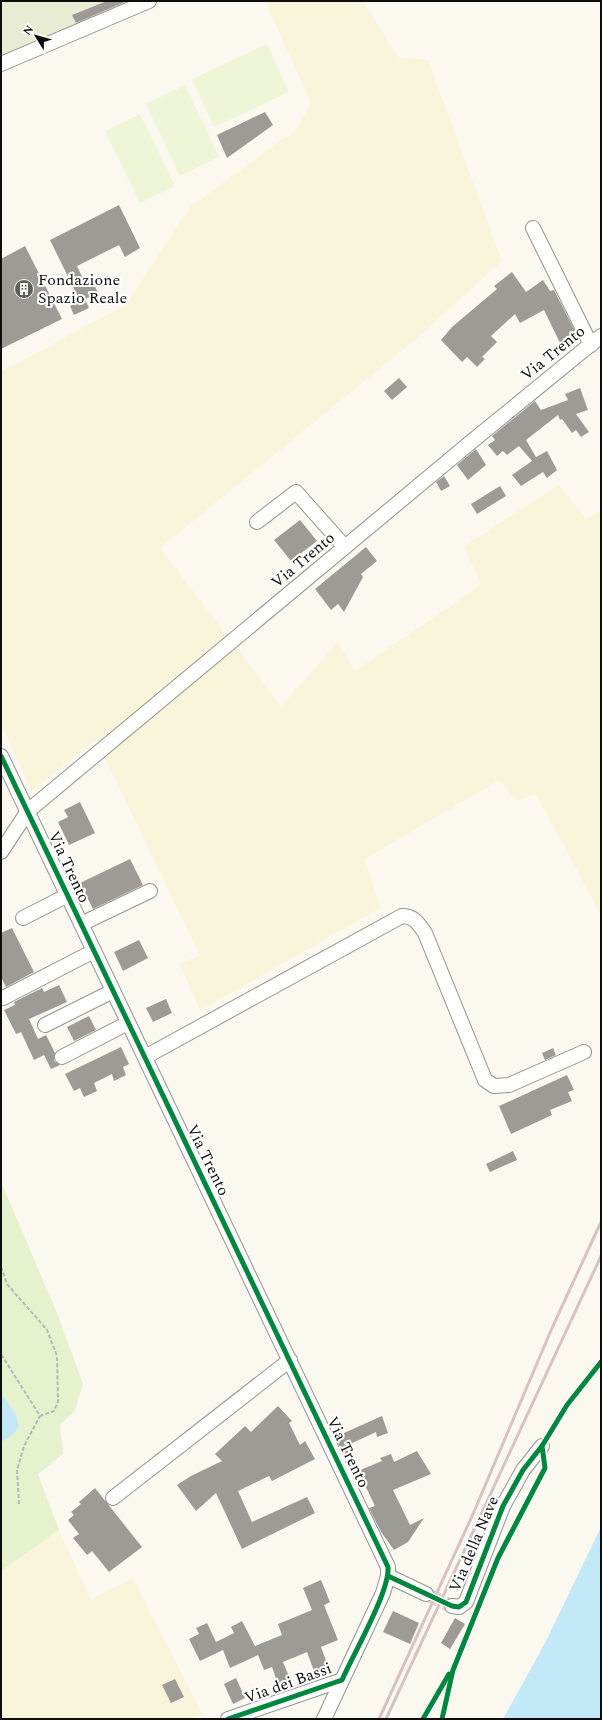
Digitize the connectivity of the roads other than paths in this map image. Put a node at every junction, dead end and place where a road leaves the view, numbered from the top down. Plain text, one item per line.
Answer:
1 (149, 1) edge
2 (1, 64) edge
3 (533, 228) dead end
4 (596, 340) edge
5 (257, 522) dead end
6 (345, 547) junction
7 (1, 756) edge
8 (28, 811) junction
9 (1, 852) edge
10 (150, 891) dead end
11 (68, 895) junction
12 (23, 918) dead end
13 (81, 924) junction
14 (94, 951) junction
15 (113, 991) junction
16 (3, 998) dead end
17 (45, 1024) dead end
18 (130, 1026) junction
19 (584, 1052) dead end
20 (145, 1057) junction
21 (67, 1058) dead end
22 (290, 1360) junction
23 (542, 1446) dead end
24 (114, 1498) dead end
25 (388, 1576) junction
26 (426, 1594) tunnel mouth
27 (452, 1606) dead end
28 (342, 1680) junction
29 (228, 1719) edge
30 (324, 1719) edge

1 - 2 street
3 - 4 street
4 - 6 street, Via Trento
5 - 6 street
6 - 8 street, Via Trento
7 - 8 street, Via Trento
8 - 9 street
8 - 11 street, Via Trento
10 - 13 street
11 - 12 street
11 - 13 street, Via Trento
13 - 14 street, Via Trento
14 - 15 street, Via Trento
14 - 16 street
15 - 17 street
15 - 18 street, Via Trento
18 - 20 street, Via Trento
18 - 21 street
19 - 20 street
20 - 22 street, Via Trento
22 - 24 street
22 - 25 street, Via Trento
23 - 27 street, Via della Nave
25 - 26 street, Via della Nave
25 - 28 street, Via dei Bassi
28 - 29 street, Via dei Bassi
28 - 30 street

